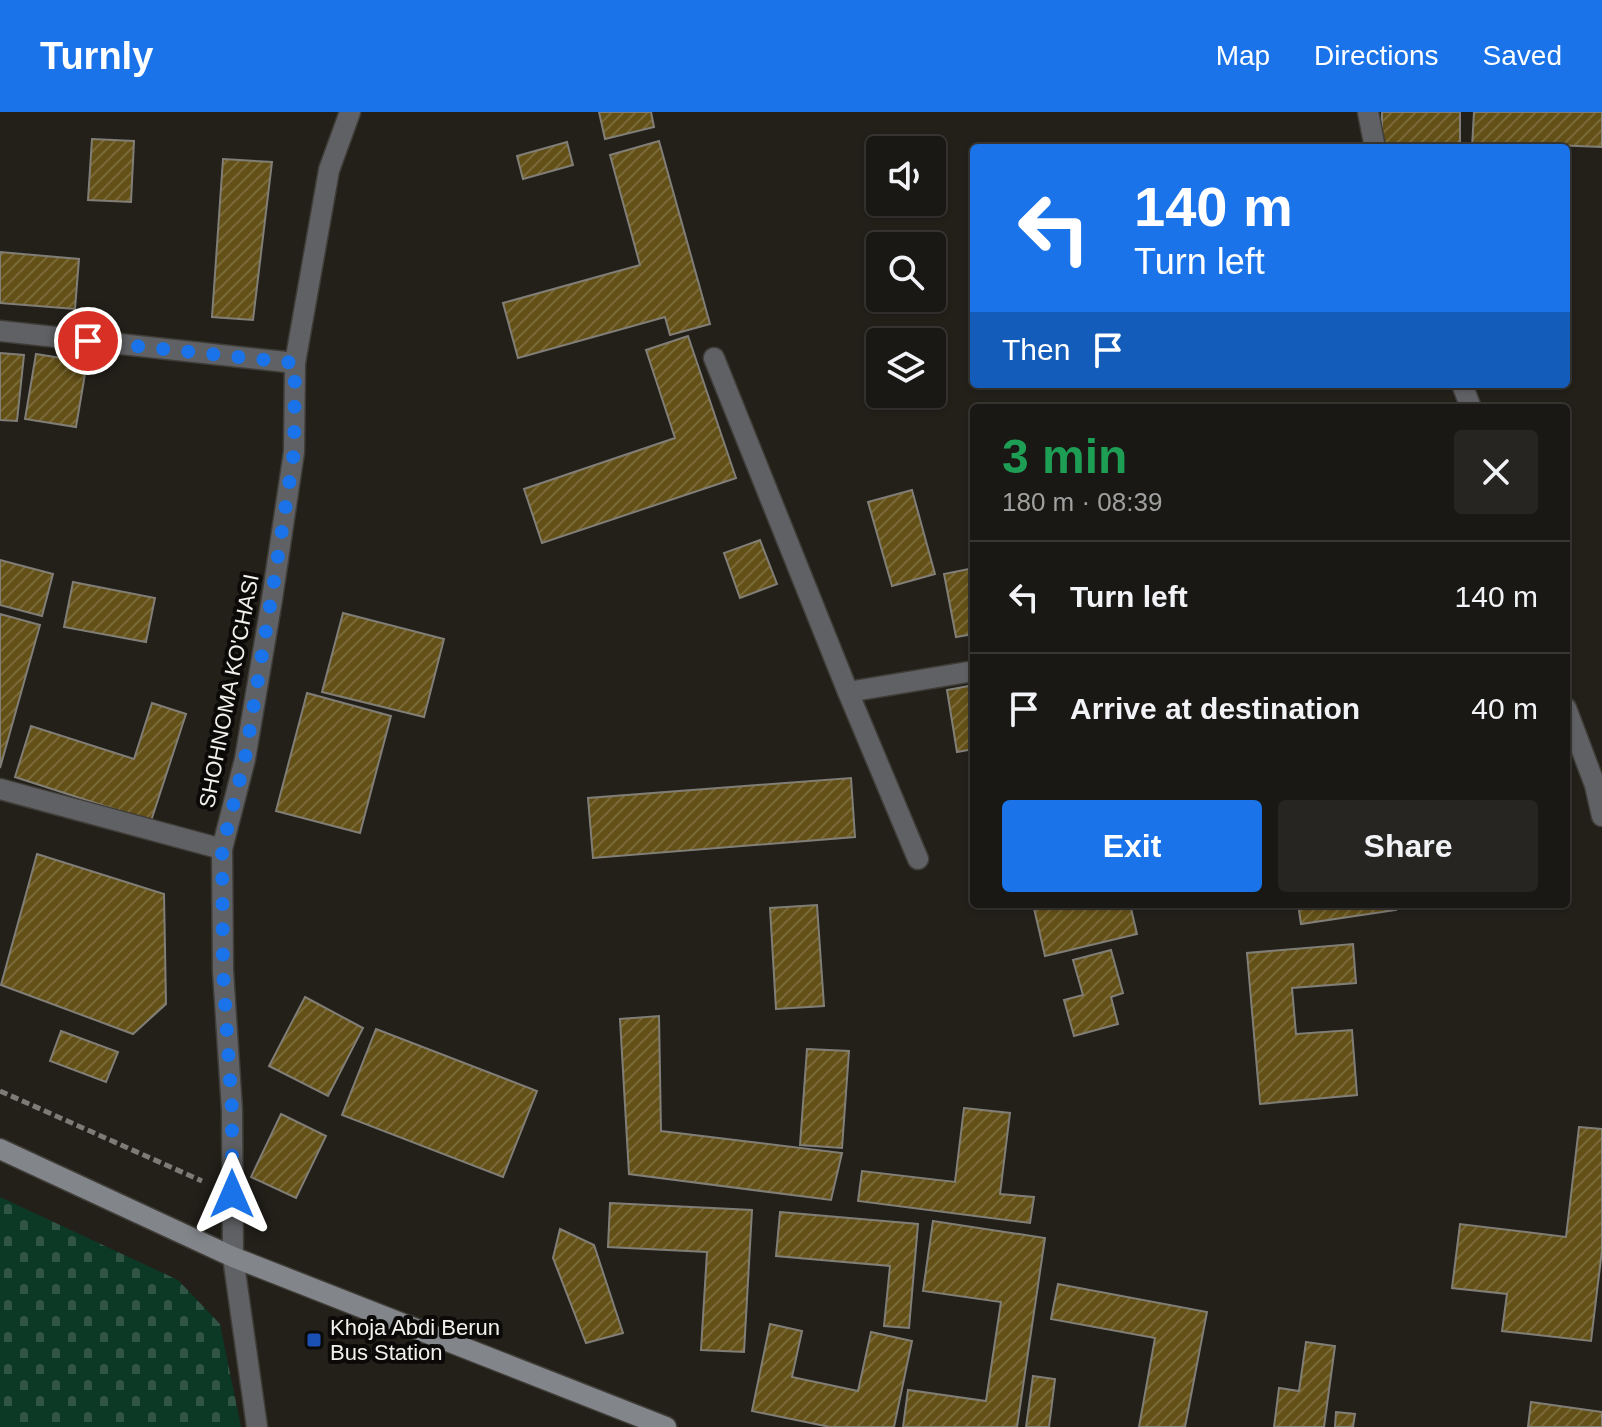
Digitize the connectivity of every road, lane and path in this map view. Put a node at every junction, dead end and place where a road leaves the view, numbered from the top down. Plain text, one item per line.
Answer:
1 (350, 112) edge
2 (1368, 112) edge
3 (1374, 144) edge
4 (0, 331) edge
5 (714, 358) dead end
6 (295, 363) junction
7 (970, 672) edge
8 (848, 692) junction
9 (1570, 719) edge
10 (0, 789) edge
11 (1602, 816) edge
12 (222, 849) junction
13 (918, 859) dead end
14 (0, 1091) edge
15 (0, 1149) edge
16 (232, 1194) junction
17 (233, 1257) junction
18 (257, 1427) edge
19 (666, 1427) edge

1 - 6 street, SHOHNOMA KO'CHASI
2 - 3 street
4 - 6 street
5 - 8 street
6 - 12 street, SHOHNOMA KO'CHASI
7 - 8 street
8 - 13 street
9 - 11 street
10 - 12 street
12 - 16 street, SHOHNOMA KO'CHASI
14 - 16 path
15 - 17 main road
16 - 17 street, SHOHNOMA KO'CHASI
17 - 18 street, SHOHNOMA KO'CHASI
17 - 19 main road

